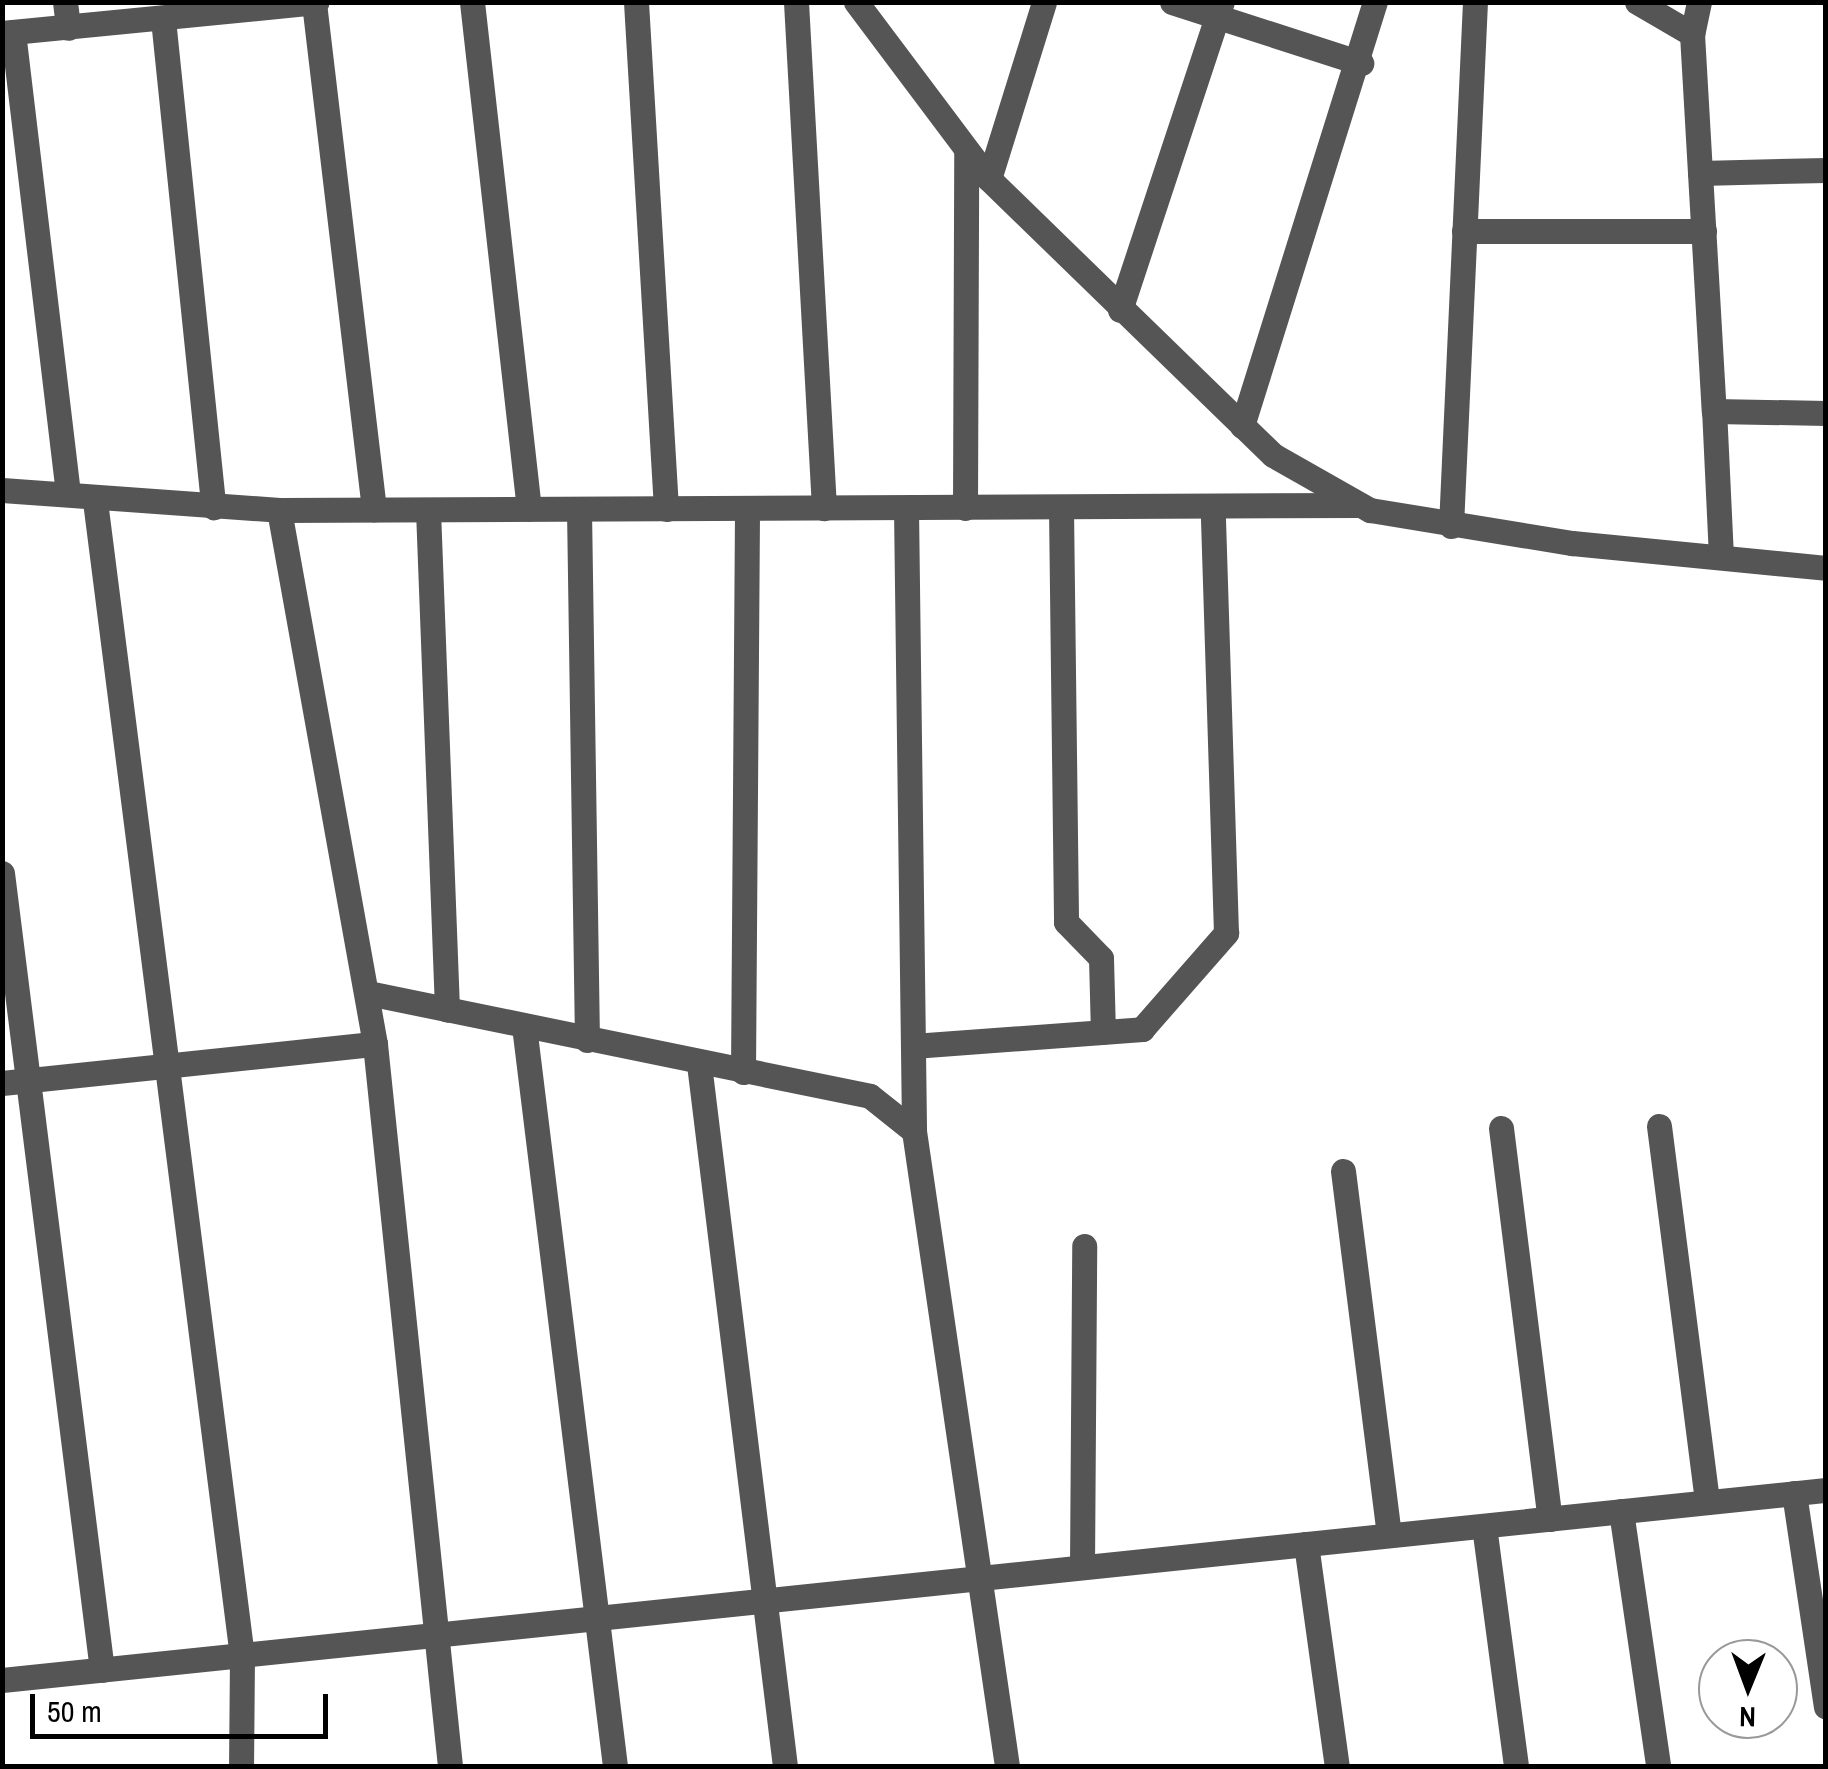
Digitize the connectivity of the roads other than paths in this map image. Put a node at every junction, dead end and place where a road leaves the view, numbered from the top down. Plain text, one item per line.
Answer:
1 (472, 2) edge
2 (636, 2) edge
3 (796, 2) edge
4 (856, 2) edge
5 (1044, 2) edge
6 (1172, 2) edge
7 (1375, 2) edge
8 (1475, 2) edge
9 (1637, 2) edge
10 (1700, 2) edge
11 (315, 3) edge
12 (221, 8) edge
13 (1220, 9) edge
14 (875, 14) edge
15 (67, 15) edge
16 (163, 19) junction
17 (8, 33) edge
18 (1692, 34) junction
19 (1361, 63) junction
20 (966, 153) junction
21 (1826, 170) edge
22 (1700, 173) junction
23 (990, 179) junction
24 (1464, 231) junction
25 (1704, 231) junction
26 (1120, 310) junction
27 (1714, 411) junction
28 (1826, 413) edge
29 (1242, 426) junction
30 (2, 490) edge
31 (68, 490) junction
32 (95, 501) junction
33 (1360, 505) junction
34 (213, 506) junction
35 (666, 508) junction
36 (824, 508) junction
37 (906, 508) junction
38 (965, 508) junction
39 (1061, 508) junction
40 (1213, 508) junction
41 (529, 509) junction
42 (578, 509) junction
43 (747, 509) junction
44 (279, 510) junction
45 (374, 510) junction
46 (428, 510) junction
47 (1451, 526) junction
48 (1721, 557) junction
49 (1826, 568) edge
50 (2, 873) edge
51 (368, 993) junction
52 (447, 1010) junction
53 (524, 1026) junction
54 (1103, 1032) junction
55 (587, 1040) junction
56 (374, 1044) junction
57 (913, 1046) junction
58 (700, 1064) junction
59 (165, 1066) junction
60 (743, 1072) junction
61 (29, 1080) junction
62 (2, 1083) edge
63 (1659, 1126) dead end
64 (1500, 1128) dead end
65 (914, 1131) junction
66 (1343, 1171) dead end
67 (1084, 1246) dead end
68 (1826, 1490) edge
69 (1794, 1493) junction
70 (1707, 1502) junction
71 (1622, 1511) junction
72 (1550, 1519) junction
73 (1484, 1526) junction
74 (1388, 1535) junction
75 (1306, 1544) junction
76 (1082, 1568) junction
77 (977, 1578) junction
78 (760, 1602) junction
79 (595, 1618) junction
80 (432, 1635) junction
81 (242, 1656) junction
82 (102, 1670) junction
83 (2, 1680) edge
84 (1826, 1707) edge
85 (241, 1766) edge
86 (450, 1766) edge
87 (616, 1766) edge
88 (785, 1766) edge
89 (1008, 1766) edge
90 (1337, 1766) edge
91 (1516, 1766) edge
92 (1658, 1766) edge

1 - 41 street
2 - 35 street
3 - 36 street
4 - 14 street
5 - 23 street
6 - 13 street
7 - 19 street
8 - 24 street
9 - 18 street
10 - 18 street
11 - 12 street
11 - 45 street
12 - 16 street
13 - 19 street
13 - 26 street
14 - 20 street
15 - 16 street
15 - 17 street
16 - 34 street
17 - 31 street
18 - 22 street
19 - 29 street
20 - 23 street
20 - 38 street
21 - 22 street
22 - 25 street
23 - 26 street
24 - 25 street
24 - 47 street
25 - 27 street
26 - 29 street
27 - 28 street
27 - 48 street
29 - 33 street
30 - 31 street
31 - 32 street
32 - 34 street
32 - 59 street
33 - 40 street
33 - 47 street
34 - 44 street
35 - 42 street
35 - 43 street
36 - 37 street
36 - 43 street
37 - 38 street
37 - 57 street
38 - 39 street
39 - 40 street
39 - 54 street
40 - 54 street
41 - 42 street
41 - 46 street
42 - 55 street
43 - 60 street
44 - 45 street
44 - 51 street
45 - 46 street
46 - 52 street
47 - 48 street
48 - 49 street
50 - 61 street
51 - 52 street
51 - 56 street
52 - 53 street
53 - 55 street
53 - 79 street
54 - 57 street
55 - 58 street
56 - 59 street
56 - 80 street
57 - 65 street
58 - 60 street
58 - 78 street
59 - 61 street
59 - 81 street
60 - 65 street
61 - 62 street
61 - 82 street
63 - 70 street
64 - 72 street
65 - 77 street
66 - 74 street
67 - 76 street
68 - 69 street
69 - 70 street
69 - 84 street
70 - 71 street
71 - 72 street
71 - 92 street
72 - 73 street
73 - 74 street
73 - 91 street
74 - 75 street
75 - 76 street
75 - 90 street
76 - 77 street
77 - 78 street
77 - 89 street
78 - 79 street
78 - 88 street
79 - 80 street
79 - 87 street
80 - 81 street
80 - 86 street
81 - 82 street
81 - 85 street
82 - 83 street

